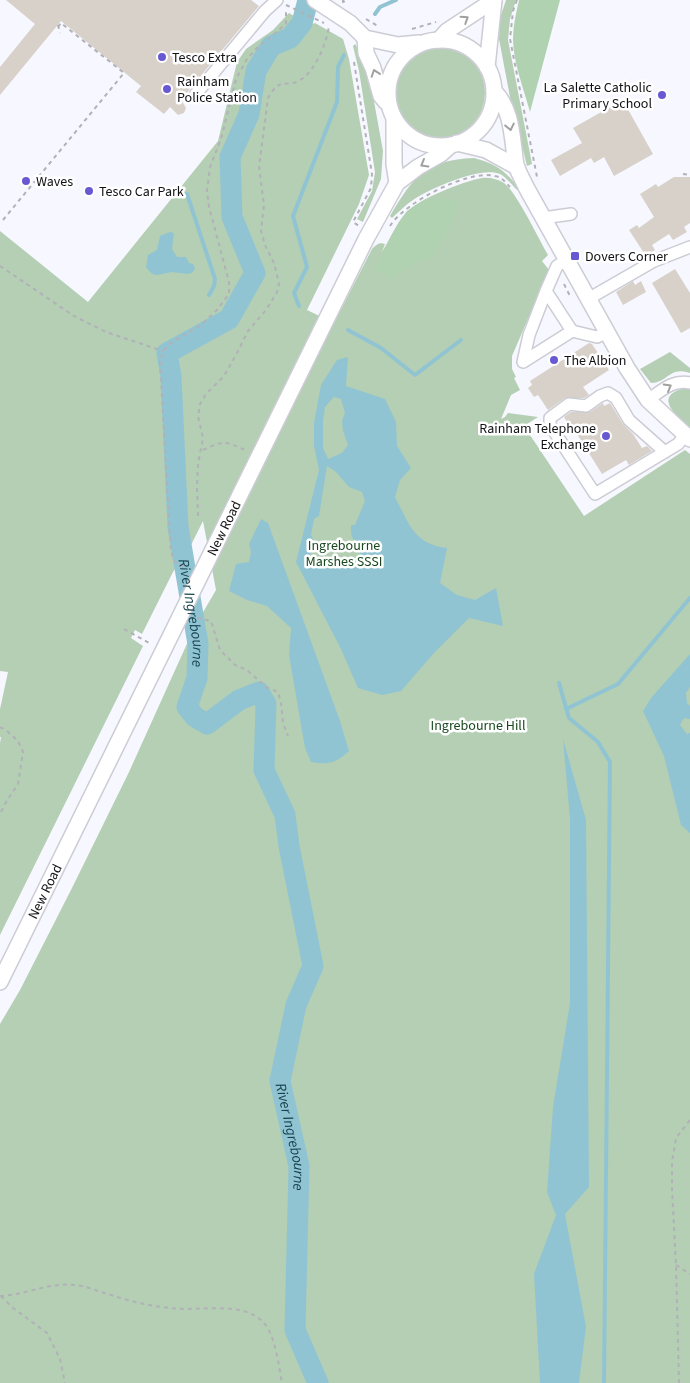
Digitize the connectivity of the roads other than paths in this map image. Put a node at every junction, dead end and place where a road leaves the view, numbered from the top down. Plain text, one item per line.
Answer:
1 (494, 0) edge
2 (281, 3) edge
3 (321, 3) edge
4 (266, 6) edge
5 (365, 38) junction
6 (439, 40) junction
7 (423, 42) junction
8 (487, 67) junction
9 (494, 91) junction
10 (195, 95) dead end
11 (392, 112) junction
12 (454, 144) junction
13 (517, 167) junction
14 (397, 184) junction
15 (571, 214) dead end
16 (543, 218) junction
17 (690, 247) edge
18 (566, 260) junction
19 (546, 291) junction
20 (588, 299) junction
21 (572, 330) junction
22 (606, 332) junction
23 (690, 383) edge
24 (648, 400) junction
25 (688, 437) edge
26 (664, 452) junction
27 (0, 982) edge

6 -> 1 main road
1 - 8 main road
2 - 4 street
3 - 5 main road
4 - 10 street
5 - 7 main road
11 -> 5 main road
6 - 7 main road
6 - 8 main road
7 - 11 main road
8 - 9 main road
9 - 12 main road
9 -> 13 main road
11 - 12 main road
11 - 14 main road
12 - 13 main road
12 -> 14 main road, New Road
13 - 16 main road
14 - 27 main road, New Road
15 - 16 street
16 - 18 main road
17 - 20 street
18 - 19 street
18 - 20 main road
19 - 21 street
19 - 21 street
20 - 22 main road
21 - 22 street
22 - 24 main road
24 -> 23 street
24 - 25 main road
25 - 26 street
26 - 26 street

